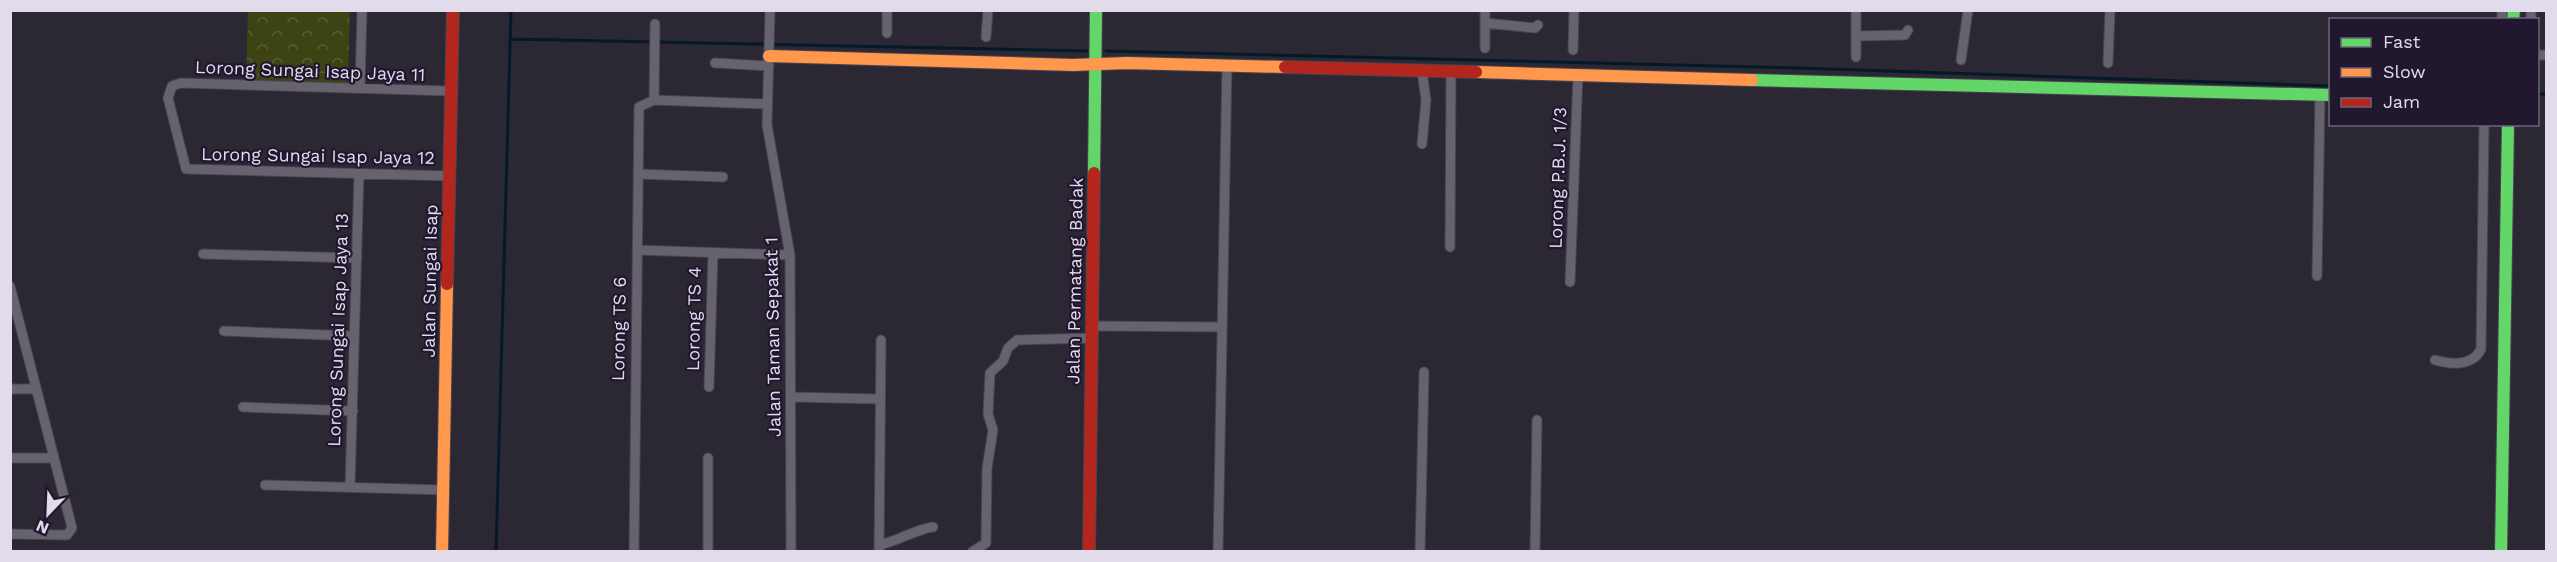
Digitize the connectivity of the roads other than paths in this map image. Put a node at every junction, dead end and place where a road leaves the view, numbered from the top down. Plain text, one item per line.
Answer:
1 (362, 10) edge
2 (453, 10) edge
3 (770, 10) edge
4 (887, 10) edge
5 (988, 10) edge
6 (1096, 10) edge
7 (1485, 10) edge
8 (1574, 10) edge
9 (1856, 10) edge
10 (1968, 10) edge
11 (2109, 10) edge
12 (1485, 23) junction
13 (1538, 25) dead end
14 (654, 28) dead end
15 (1908, 30) dead end
16 (887, 33) dead end
17 (1857, 36) junction
18 (986, 37) dead end
19 (1485, 48) dead end
20 (1573, 50) dead end
21 (1856, 57) dead end
22 (769, 58) junction
23 (1961, 60) dead end
24 (715, 63) dead end
25 (2108, 63) dead end
26 (1095, 64) junction
27 (1227, 65) junction
28 (1422, 71) junction
29 (1451, 71) junction
30 (1578, 75) junction
31 (360, 88) junction
32 (452, 91) junction
33 (2325, 95) edge
34 (654, 100) junction
35 (767, 104) junction
36 (2484, 126) edge
37 (2508, 126) edge
38 (1422, 144) dead end
39 (186, 169) joint
40 (359, 173) junction
41 (638, 174) junction
42 (450, 176) junction
43 (723, 177) dead end
44 (1450, 247) dead end
45 (637, 250) junction
46 (713, 253) junction
47 (203, 254) dead end
48 (790, 255) junction
49 (357, 258) junction
50 (2317, 276) dead end
51 (1570, 282) dead end
52 (10, 286) edge
53 (14, 317) edge
54 (1222, 327) junction
55 (224, 332) dead end
56 (1092, 332) junction
57 (354, 336) junction
58 (880, 340) dead end
59 (2435, 360) dead end
60 (1424, 372) dead end
61 (709, 387) dead end
62 (10, 388) edge
63 (36, 388) junction
64 (791, 397) junction
65 (880, 399) junction
66 (243, 407) dead end
67 (353, 411) junction
68 (1536, 420) dead end
69 (10, 458) edge
70 (54, 458) junction
71 (708, 458) dead end
72 (265, 485) dead end
73 (350, 487) junction
74 (444, 490) junction
75 (933, 527) dead end
76 (10, 534) edge
77 (879, 548) edge
78 (442, 552) edge
79 (634, 552) edge
80 (708, 552) edge
81 (791, 552) edge
82 (972, 552) edge
83 (1089, 552) edge
84 (1218, 552) edge
85 (1420, 552) edge
86 (1535, 552) edge
87 (2501, 552) edge

1 - 31 street
2 - 32 street, Jalan Sungai Isap
3 - 22 street, Jalan Taman Sepakat 1
4 - 16 street
5 - 18 street
6 - 26 street, Jalan Permatang Badak
7 - 12 street
8 - 20 street
9 - 17 street
10 - 23 street
11 - 25 street
12 - 13 street
12 - 19 street
14 - 34 street
15 - 17 street
17 - 21 street
22 - 24 street
22 - 26 street
22 - 35 street, Jalan Taman Sepakat 1
26 - 27 street
26 - 56 street, Jalan Permatang Badak
27 - 28 street
27 - 54 street
28 - 29 street
28 - 38 street
29 - 30 street
29 - 44 street
30 - 33 street
30 - 51 street, Lorong P.B.J. 1/3
31 - 32 street, Lorong Sungai Isap Jaya 11
31 - 39 street, Lorong Sungai Isap Jaya 11
32 - 42 street, Jalan Sungai Isap
33 - 50 street
34 - 35 street
34 - 41 street, Lorong TS 6
35 - 48 street, Jalan Taman Sepakat 1
36 - 59 street
37 - 87 street
39 - 40 street, Lorong Sungai Isap Jaya 12
40 - 42 street, Lorong Sungai Isap Jaya 12
40 - 49 street, Lorong Sungai Isap Jaya 13
41 - 43 street
41 - 45 street, Lorong TS 6
42 - 74 street, Jalan Sungai Isap
45 - 46 street
45 - 79 street, Lorong TS 6
46 - 48 street
46 - 61 street, Lorong TS 4
47 - 49 street
48 - 64 street, Jalan Taman Sepakat 1
49 - 57 street, Lorong Sungai Isap Jaya 13
52 - 53 street
53 - 63 street
54 - 56 street
54 - 84 street
55 - 57 street
56 - 82 street
56 - 83 street, Jalan Permatang Badak
57 - 67 street, Lorong Sungai Isap Jaya 13
58 - 65 street
60 - 85 street
62 - 63 street
63 - 70 street
64 - 65 street
64 - 81 street, Jalan Taman Sepakat 1
65 - 77 street
66 - 67 street
67 - 73 street, Lorong Sungai Isap Jaya 13
68 - 86 street
69 - 70 street
70 - 76 street
71 - 80 street
72 - 73 street
73 - 74 street
74 - 78 street, Jalan Sungai Isap
75 - 77 street

